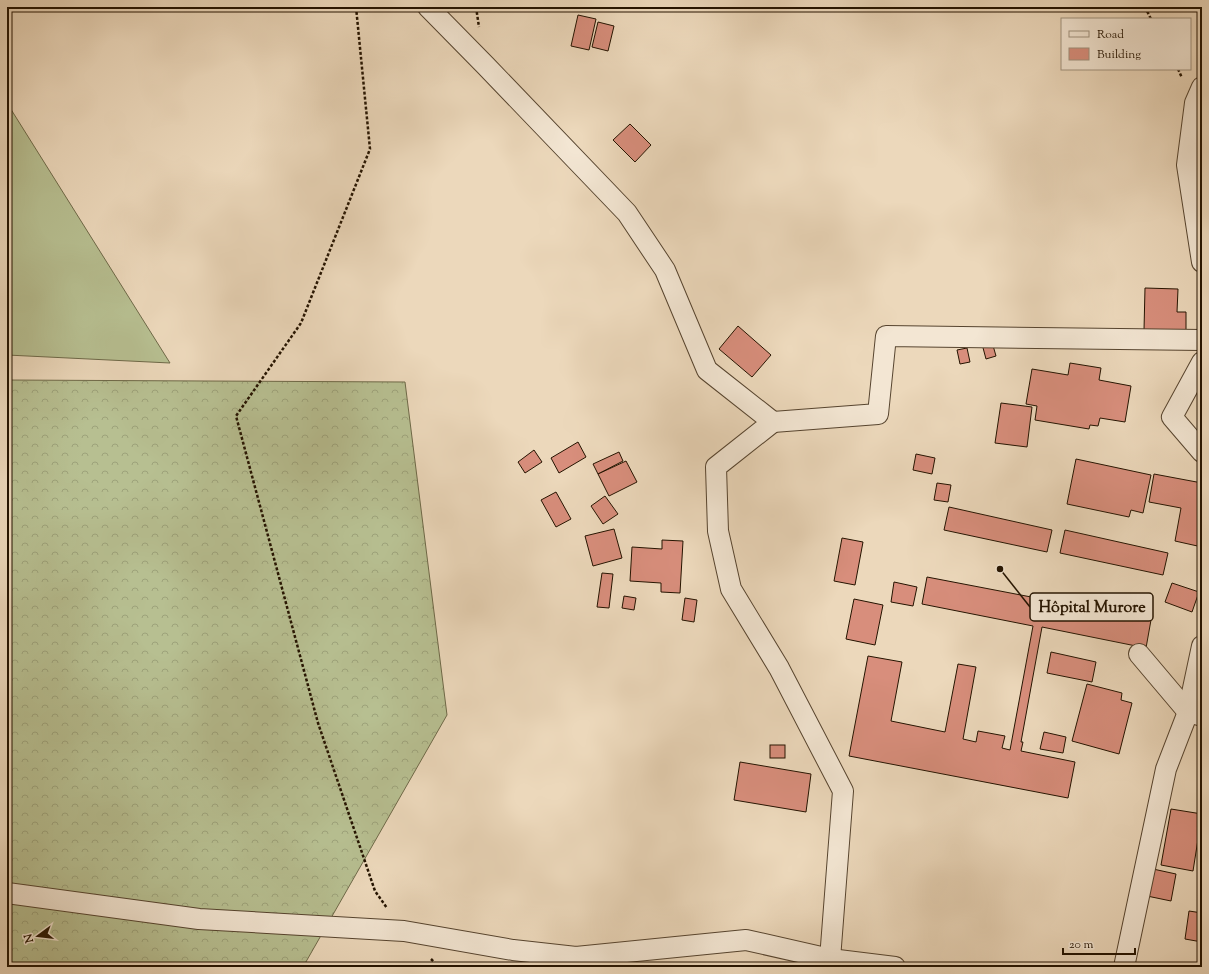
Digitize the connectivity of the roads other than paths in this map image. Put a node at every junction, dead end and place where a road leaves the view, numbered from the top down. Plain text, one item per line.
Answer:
1 (428, 7) edge
2 (1202, 87) edge
3 (1202, 262) edge
4 (1202, 340) edge
5 (1202, 362) edge
6 (773, 422) junction
7 (1202, 452) edge
8 (1202, 646) edge
9 (1138, 654) dead end
10 (1195, 714) edge
11 (7, 893) edge
12 (830, 959) junction
13 (895, 967) edge
14 (1124, 967) edge

1 - 6 street
2 - 3 street
4 - 6 street
5 - 7 street
6 - 12 street
8 - 10 street
9 - 10 street
10 - 14 street
11 - 12 street
12 - 13 street

